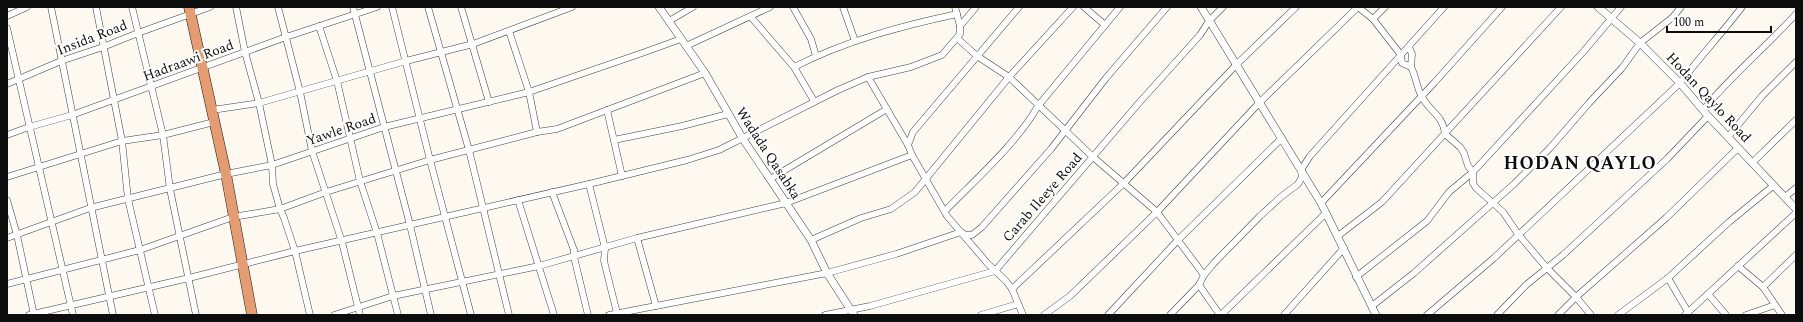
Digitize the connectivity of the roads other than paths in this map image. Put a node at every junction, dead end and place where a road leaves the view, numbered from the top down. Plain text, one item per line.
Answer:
1 (27, 7) edge
2 (51, 7) edge
3 (96, 7) edge
4 (132, 7) edge
5 (210, 7) edge
6 (236, 7) edge
7 (278, 7) edge
8 (353, 7) edge
9 (377, 7) edge
10 (392, 7) edge
11 (428, 7) edge
12 (461, 7) edge
13 (572, 7) edge
14 (659, 7) edge
15 (693, 7) edge
16 (770, 7) edge
17 (793, 7) edge
18 (843, 7) edge
19 (955, 7) edge
20 (976, 7) edge
21 (1019, 7) edge
22 (1073, 7) edge
23 (1084, 7) edge
24 (1120, 7) edge
25 (1167, 7) edge
26 (1201, 7) edge
27 (1223, 7) edge
28 (1296, 7) edge
29 (1358, 7) edge
30 (1385, 7) edge
31 (1444, 7) edge
32 (1502, 7) edge
33 (1561, 7) edge
34 (1598, 7) edge
35 (1621, 7) edge
36 (1681, 7) edge
37 (1742, 7) edge
38 (190, 10) edge
39 (957, 14) junction
40 (1796, 14) edge
41 (354, 15) junction
42 (7, 16) edge
43 (751, 17) junction
44 (1373, 19) junction
45 (1611, 19) junction
46 (669, 21) junction
47 (1209, 21) junction
48 (1105, 25) junction
49 (319, 26) junction
50 (960, 26) junction
51 (7, 28) edge
52 (509, 31) junction
53 (138, 33) junction
54 (286, 37) junction
55 (958, 38) junction
56 (681, 39) junction
57 (855, 41) junction
58 (473, 44) junction
59 (1640, 44) junction
60 (686, 46) junction
61 (103, 47) junction
62 (1409, 47) junction
63 (245, 52) junction
64 (441, 52) junction
65 (1401, 55) junction
66 (816, 56) junction
67 (977, 56) junction
68 (61, 61) junction
69 (406, 61) junction
70 (1796, 62) edge
71 (1237, 64) junction
72 (794, 67) junction
73 (1411, 67) junction
74 (203, 68) junction
75 (370, 71) junction
76 (705, 73) junction
77 (868, 77) junction
78 (1009, 77) junction
79 (19, 79) junction
80 (337, 81) junction
81 (1680, 83) junction
82 (7, 84) edge
83 (151, 85) junction
84 (300, 92) junction
85 (529, 92) junction
86 (1422, 96) junction
87 (114, 99) junction
88 (814, 101) junction
89 (489, 102) junction
90 (1260, 102) junction
91 (259, 103) junction
92 (1038, 106) junction
93 (457, 109) junction
94 (887, 109) junction
95 (212, 110) junction
96 (607, 110) junction
97 (1705, 113) junction
98 (728, 114) junction
99 (72, 115) junction
100 (419, 118) junction
101 (1796, 120) edge
102 (214, 122) junction
103 (29, 127) junction
104 (384, 127) junction
105 (1065, 131) junction
106 (537, 132) junction
107 (1445, 134) junction
108 (7, 135) edge
109 (163, 135) junction
110 (1728, 137) junction
111 (350, 138) junction
112 (1282, 138) junction
113 (743, 139) junction
114 (614, 140) junction
115 (122, 141) junction
116 (908, 145) junction
117 (1738, 148) junction
118 (469, 150) junction
119 (312, 151) junction
120 (80, 154) junction
121 (912, 155) junction
122 (1093, 157) junction
123 (430, 160) junction
124 (1753, 162) junction
125 (272, 165) junction
126 (38, 166) junction
127 (395, 170) junction
128 (1301, 170) junction
129 (1473, 172) junction
130 (226, 174) junction
131 (622, 176) junction
132 (7, 177) edge
133 (770, 179) junction
134 (926, 179) junction
135 (360, 181) junction
136 (1124, 183) junction
137 (589, 184) junction
138 (1773, 186) junction
139 (1796, 188) edge
140 (170, 189) junction
141 (326, 192) junction
142 (552, 192) junction
143 (1785, 198) junction
144 (128, 199) junction
145 (7, 200) edge
146 (518, 200) junction
147 (786, 203) junction
148 (1321, 203) junction
149 (1493, 204) junction
150 (90, 208) junction
151 (484, 208) junction
152 (280, 209) junction
153 (1796, 209) edge
154 (945, 211) junction
155 (1157, 212) junction
156 (1326, 213) junction
157 (1796, 213) edge
158 (233, 217) junction
159 (445, 217) junction
160 (52, 221) junction
161 (410, 225) junction
162 (961, 232) junction
163 (377, 233) junction
164 (1518, 234) junction
165 (17, 235) junction
166 (180, 235) junction
167 (1338, 236) junction
168 (7, 238) edge
169 (637, 238) junction
170 (811, 240) junction
171 (1177, 241) junction
172 (342, 242) junction
173 (605, 248) junction
174 (1344, 248) junction
175 (140, 250) junction
176 (295, 251) junction
177 (1796, 255) edge
178 (574, 257) junction
179 (102, 259) junction
180 (242, 265) junction
181 (539, 266) junction
182 (1738, 266) junction
183 (1546, 267) junction
184 (63, 270) junction
185 (995, 271) junction
186 (826, 273) junction
187 (498, 274) junction
188 (1204, 275) junction
189 (1356, 277) junction
190 (26, 278) junction
191 (189, 278) junction
192 (1668, 278) junction
193 (462, 282) junction
194 (7, 284) edge
195 (1199, 285) junction
196 (148, 287) junction
197 (1763, 287) junction
198 (1012, 289) junction
199 (424, 290) junction
200 (1709, 295) junction
201 (109, 296) junction
202 (393, 296) junction
203 (1576, 297) junction
204 (1018, 304) junction
205 (71, 305) junction
206 (1775, 305) junction
207 (656, 306) junction
208 (1372, 306) junction
209 (358, 308) junction
210 (852, 312) edge
211 (614, 314) edge
212 (1687, 314) edge
213 (32, 315) edge
214 (73, 315) edge
215 (113, 315) edge
216 (155, 315) edge
217 (196, 315) edge
218 (252, 315) edge
219 (310, 315) edge
220 (334, 315) edge
221 (360, 315) edge
222 (398, 315) edge
223 (431, 315) edge
224 (471, 315) edge
225 (509, 315) edge
226 (554, 315) edge
227 (588, 315) edge
228 (825, 315) edge
229 (981, 315) edge
230 (1023, 315) edge
231 (1044, 315) edge
232 (1108, 315) edge
233 (1170, 315) edge
234 (1221, 315) edge
235 (1284, 315) edge
236 (1376, 315) edge
237 (1427, 315) edge
238 (1497, 315) edge
239 (1558, 315) edge
240 (1590, 315) edge
241 (1618, 315) edge
242 (1726, 315) edge
243 (1746, 315) edge
244 (1782, 315) edge

1 - 42 street
2 - 68 street
3 - 61 street
4 - 53 street
5 - 38 street, Insida Road
6 - 63 street
7 - 54 street
8 - 41 street
9 - 41 street, Hadraawi Road
10 - 69 street
11 - 64 street
12 - 58 street
13 - 52 street
14 - 46 street, Wadada Qasabka
15 - 46 street
16 - 43 street
17 - 66 street
18 - 57 street
19 - 39 street
20 - 50 street
21 - 67 street
22 - 78 street
23 - 48 street
24 - 48 street
25 - 105 street
26 - 47 street
27 - 47 street, Carab Ileeye Road
28 - 71 street
29 - 44 street
29 - 90 street
30 - 44 street
31 - 62 street
32 - 86 street
33 - 107 street
34 - 45 street, Hodan Qaylo Road
35 - 45 street
36 - 59 street
37 - 81 street
38 - 53 street, Insida Road
38 - 74 highway
39 - 50 street
39 - 57 street
40 - 97 street
41 - 49 street, Hadraawi Road
41 - 75 street
43 - 60 street
43 - 72 street
44 - 65 street
45 - 59 street, Hodan Qaylo Road
45 - 129 street
46 - 56 street, Wadada Qasabka
47 - 71 street
47 - 122 street, Carab Ileeye Road
48 - 92 street
49 - 54 street, Hadraawi Road
49 - 80 street
50 - 55 street
51 - 79 street
52 - 58 street
52 - 85 street
53 - 61 street, Insida Road
53 - 83 street
54 - 63 street, Hadraawi Road
54 - 84 street
55 - 67 street
55 - 77 street
56 - 60 street, Wadada Qasabka
56 - 85 street, Yawle Road
57 - 66 street
58 - 64 street
58 - 89 street
59 - 81 street, Hodan Qaylo Road
59 - 149 street
60 - 76 street, Wadada Qasabka
61 - 68 street, Insida Road
61 - 87 street
62 - 65 street
62 - 73 street
63 - 74 street, Hadraawi Road
63 - 91 street
64 - 69 street
64 - 93 street
65 - 73 street
65 - 128 street
66 - 72 street
67 - 78 street
67 - 116 street
68 - 79 street, Insida Road
68 - 99 street
69 - 75 street
69 - 100 street
70 - 110 street
71 - 90 street
71 - 136 street
72 - 88 street
73 - 86 street
74 - 83 street, Hadraawi Road
74 - 95 highway
75 - 80 street
75 - 104 street
76 - 96 street
76 - 98 street, Wadada Qasabka
77 - 88 street
77 - 94 street
78 - 92 street
78 - 134 street
79 - 82 street, Insida Road
79 - 103 street
80 - 84 street
80 - 111 street
81 - 97 street, Hodan Qaylo Road
81 - 164 street
83 - 87 street, Hadraawi Road
83 - 109 street
84 - 91 street
84 - 119 street
85 - 89 street, Yawle Road
85 - 106 street
86 - 107 street
86 - 148 street
87 - 99 street, Hadraawi Road
87 - 115 street
88 - 113 street
89 - 93 street, Yawle Road
90 - 112 street
90 - 155 street
91 - 95 street
91 - 125 street
92 - 105 street
92 - 154 street
93 - 100 street, Yawle Road
93 - 118 street
94 - 116 street
94 - 133 street
95 - 102 highway
96 - 106 street
96 - 114 street
97 - 110 street, Hodan Qaylo Road
97 - 183 street
98 - 113 street, Wadada Qasabka
98 - 114 street
99 - 103 street, Hadraawi Road
99 - 120 street
100 - 104 street, Yawle Road
100 - 123 street
101 - 124 street
102 - 109 street
102 - 130 highway
103 - 108 street, Hadraawi Road
103 - 126 street
104 - 111 street, Yawle Road
104 - 127 street
105 - 122 street
105 - 162 street
106 - 118 street
107 - 129 street
107 - 167 street
109 - 115 street
109 - 140 street
110 - 117 street, Hodan Qaylo Road
111 - 119 street, Yawle Road
111 - 135 street
112 - 128 street
112 - 171 street
113 - 131 street
113 - 133 street, Wadada Qasabka
114 - 131 street
115 - 120 street
115 - 144 street
116 - 121 street
117 - 124 street, Hodan Qaylo Road
117 - 203 street
118 - 123 street
118 - 151 street
119 - 125 street, Yawle Road
119 - 141 street
120 - 126 street
120 - 150 street
121 - 134 street
121 - 147 street
122 - 136 street
122 - 185 street, Carab Ileeye Road
123 - 127 street
123 - 159 street
124 - 138 street, Hodan Qaylo Road
125 - 130 street, Yawle Road
125 - 152 street
126 - 132 street
126 - 160 street
127 - 135 street
127 - 161 street
128 - 148 street
128 - 188 street
129 - 149 street
129 - 189 street
130 - 140 street, Yawle Road
130 - 158 highway
131 - 137 street
133 - 147 street, Wadada Qasabka
134 - 154 street
134 - 170 street
135 - 141 street
135 - 163 street
136 - 155 street
136 - 198 street
137 - 142 street
137 - 173 street
138 - 143 street, Hodan Qaylo Road
138 - 192 street
139 - 143 street
140 - 144 street, Yawle Road
140 - 166 street
141 - 152 street
141 - 172 street
142 - 146 street
142 - 178 street
143 - 153 street, Hodan Qaylo Road
144 - 150 street, Yawle Road
144 - 175 street
145 - 165 street
146 - 151 street
146 - 181 street
147 - 169 street
147 - 170 street, Wadada Qasabka
148 - 156 street
149 - 164 street
149 - 208 street
150 - 160 street, Yawle Road
150 - 179 street
151 - 159 street
151 - 187 street
152 - 158 street
152 - 176 street
154 - 162 street
155 - 171 street
155 - 231 street
156 - 167 street
156 - 234 street
157 - 182 street
158 - 166 street
158 - 180 highway
159 - 161 street
159 - 193 street
160 - 165 street, Yawle Road
160 - 184 street
161 - 163 street
161 - 199 street
162 - 185 street
162 - 186 street
163 - 172 street
163 - 202 street
164 - 183 street
164 - 237 street
165 - 168 street, Yawle Road
165 - 190 street
166 - 175 street
166 - 191 street
167 - 174 street
169 - 173 street
169 - 207 street
170 - 186 street, Wadada Qasabka
171 - 188 street
171 - 232 street
172 - 176 street
172 - 209 street
173 - 178 street
173 - 211 street
174 - 189 street
174 - 235 street
175 - 179 street
175 - 196 street
176 - 180 street
176 - 219 street
177 - 197 street
178 - 181 street
178 - 227 street
179 - 184 street
179 - 201 street
180 - 191 street
180 - 218 highway
181 - 187 street
181 - 226 street
182 - 197 street
182 - 200 street
183 - 203 street
183 - 238 street
184 - 190 street
184 - 205 street
185 - 198 street
185 - 210 street
186 - 207 street
186 - 210 street, Wadada Qasabka
187 - 193 street
187 - 225 street
188 - 195 street
189 - 208 street
190 - 194 street
190 - 213 street
191 - 196 street
191 - 217 street
192 - 212 street
192 - 241 street
193 - 199 street
193 - 224 street
195 - 233 street
195 - 234 street
196 - 201 street
196 - 216 street
197 - 206 street
198 - 204 street
199 - 202 street
199 - 223 street
200 - 212 street
200 - 242 street
201 - 205 street
201 - 215 street
202 - 209 street
202 - 222 street
203 - 239 street
203 - 240 street
204 - 229 street
204 - 230 street
205 - 213 street
205 - 214 street
206 - 243 street
206 - 244 street
207 - 211 street
208 - 236 street
209 - 220 street
209 - 221 street
210 - 228 street

